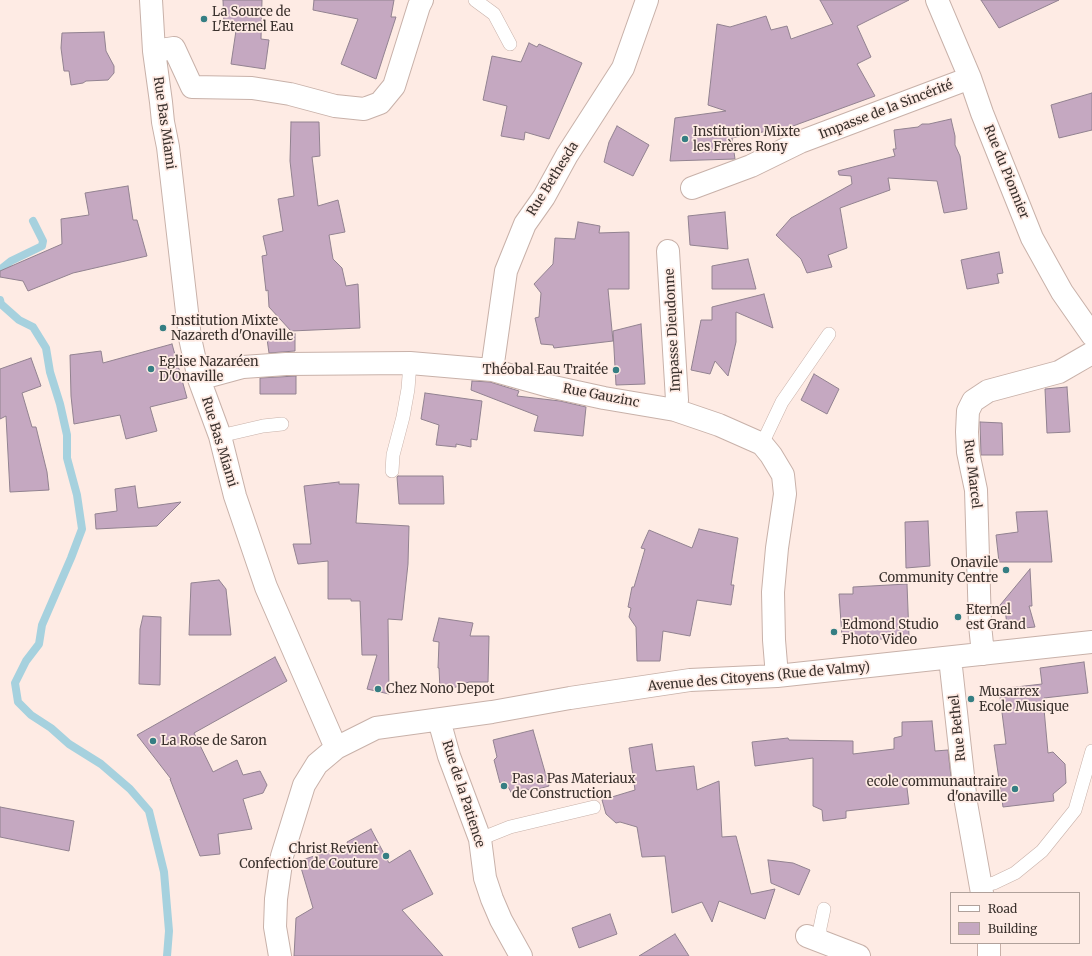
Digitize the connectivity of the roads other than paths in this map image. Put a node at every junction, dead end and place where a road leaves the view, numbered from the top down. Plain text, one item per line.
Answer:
1 (151, 0) edge
2 (422, 0) edge
3 (475, 0) edge
4 (647, 0) edge
5 (937, 0) edge
6 (510, 44) dead end
7 (154, 51) junction
8 (970, 78) junction
9 (692, 188) dead end
10 (668, 250) dead end
11 (829, 334) dead end
12 (1092, 335) edge
13 (1092, 352) edge
14 (410, 363) junction
15 (492, 370) junction
16 (199, 379) junction
17 (675, 410) junction
18 (282, 424) dead end
19 (220, 436) junction
20 (762, 444) junction
21 (392, 471) dead end
22 (1092, 642) edge
23 (983, 654) junction
24 (950, 658) junction
25 (777, 676) junction
26 (439, 720) junction
27 (336, 748) junction
28 (1092, 751) edge
29 (594, 807) dead end
30 (480, 839) junction
31 (982, 889) edge
32 (824, 909) dead end
33 (814, 938) joint
34 (989, 944) edge
35 (280, 956) edge
36 (521, 956) edge
37 (859, 956) edge
38 (989, 956) edge

1 - 7 street, Rue Bas Miami
2 - 7 street
3 - 6 lane
4 - 15 street, Rue Bethesda
5 - 8 street, Rue du Pionnier
7 - 16 street, Rue Bas Miami
8 - 9 street, Impasse de la Sincérité
8 - 12 street, Rue du Pionnier
10 - 17 street, Impasse Dieudonne
11 - 20 lane
13 - 23 street, Rue Marcel
14 - 15 street, Rue Gauzinc
14 - 16 street, Rue Gauzinc
14 - 21 lane
15 - 17 street, Rue Gauzinc
16 - 19 street, Rue Bas Miami
17 - 20 street, Rue Gauzinc
18 - 19 lane
19 - 27 street, Rue Bas Miami
20 - 25 street
22 - 23 street, Avenue des Citoyens (Rue de Valmy)
23 - 24 street, Avenue des Citoyens (Rue de Valmy)
24 - 25 street, Avenue des Citoyens (Rue de Valmy)
24 - 31 street, Rue Bethel
25 - 26 street, Avenue des Citoyens (Rue de Valmy)
26 - 27 street, Avenue des Citoyens (Rue de Valmy)
26 - 30 street, Rue de la Patience
27 - 35 street, Avenue des Citoyens (Rue de Valmy)
28 - 31 lane
29 - 30 lane
30 - 36 street, Rue de la Patience
32 - 33 lane
33 - 37 street
34 - 38 street

